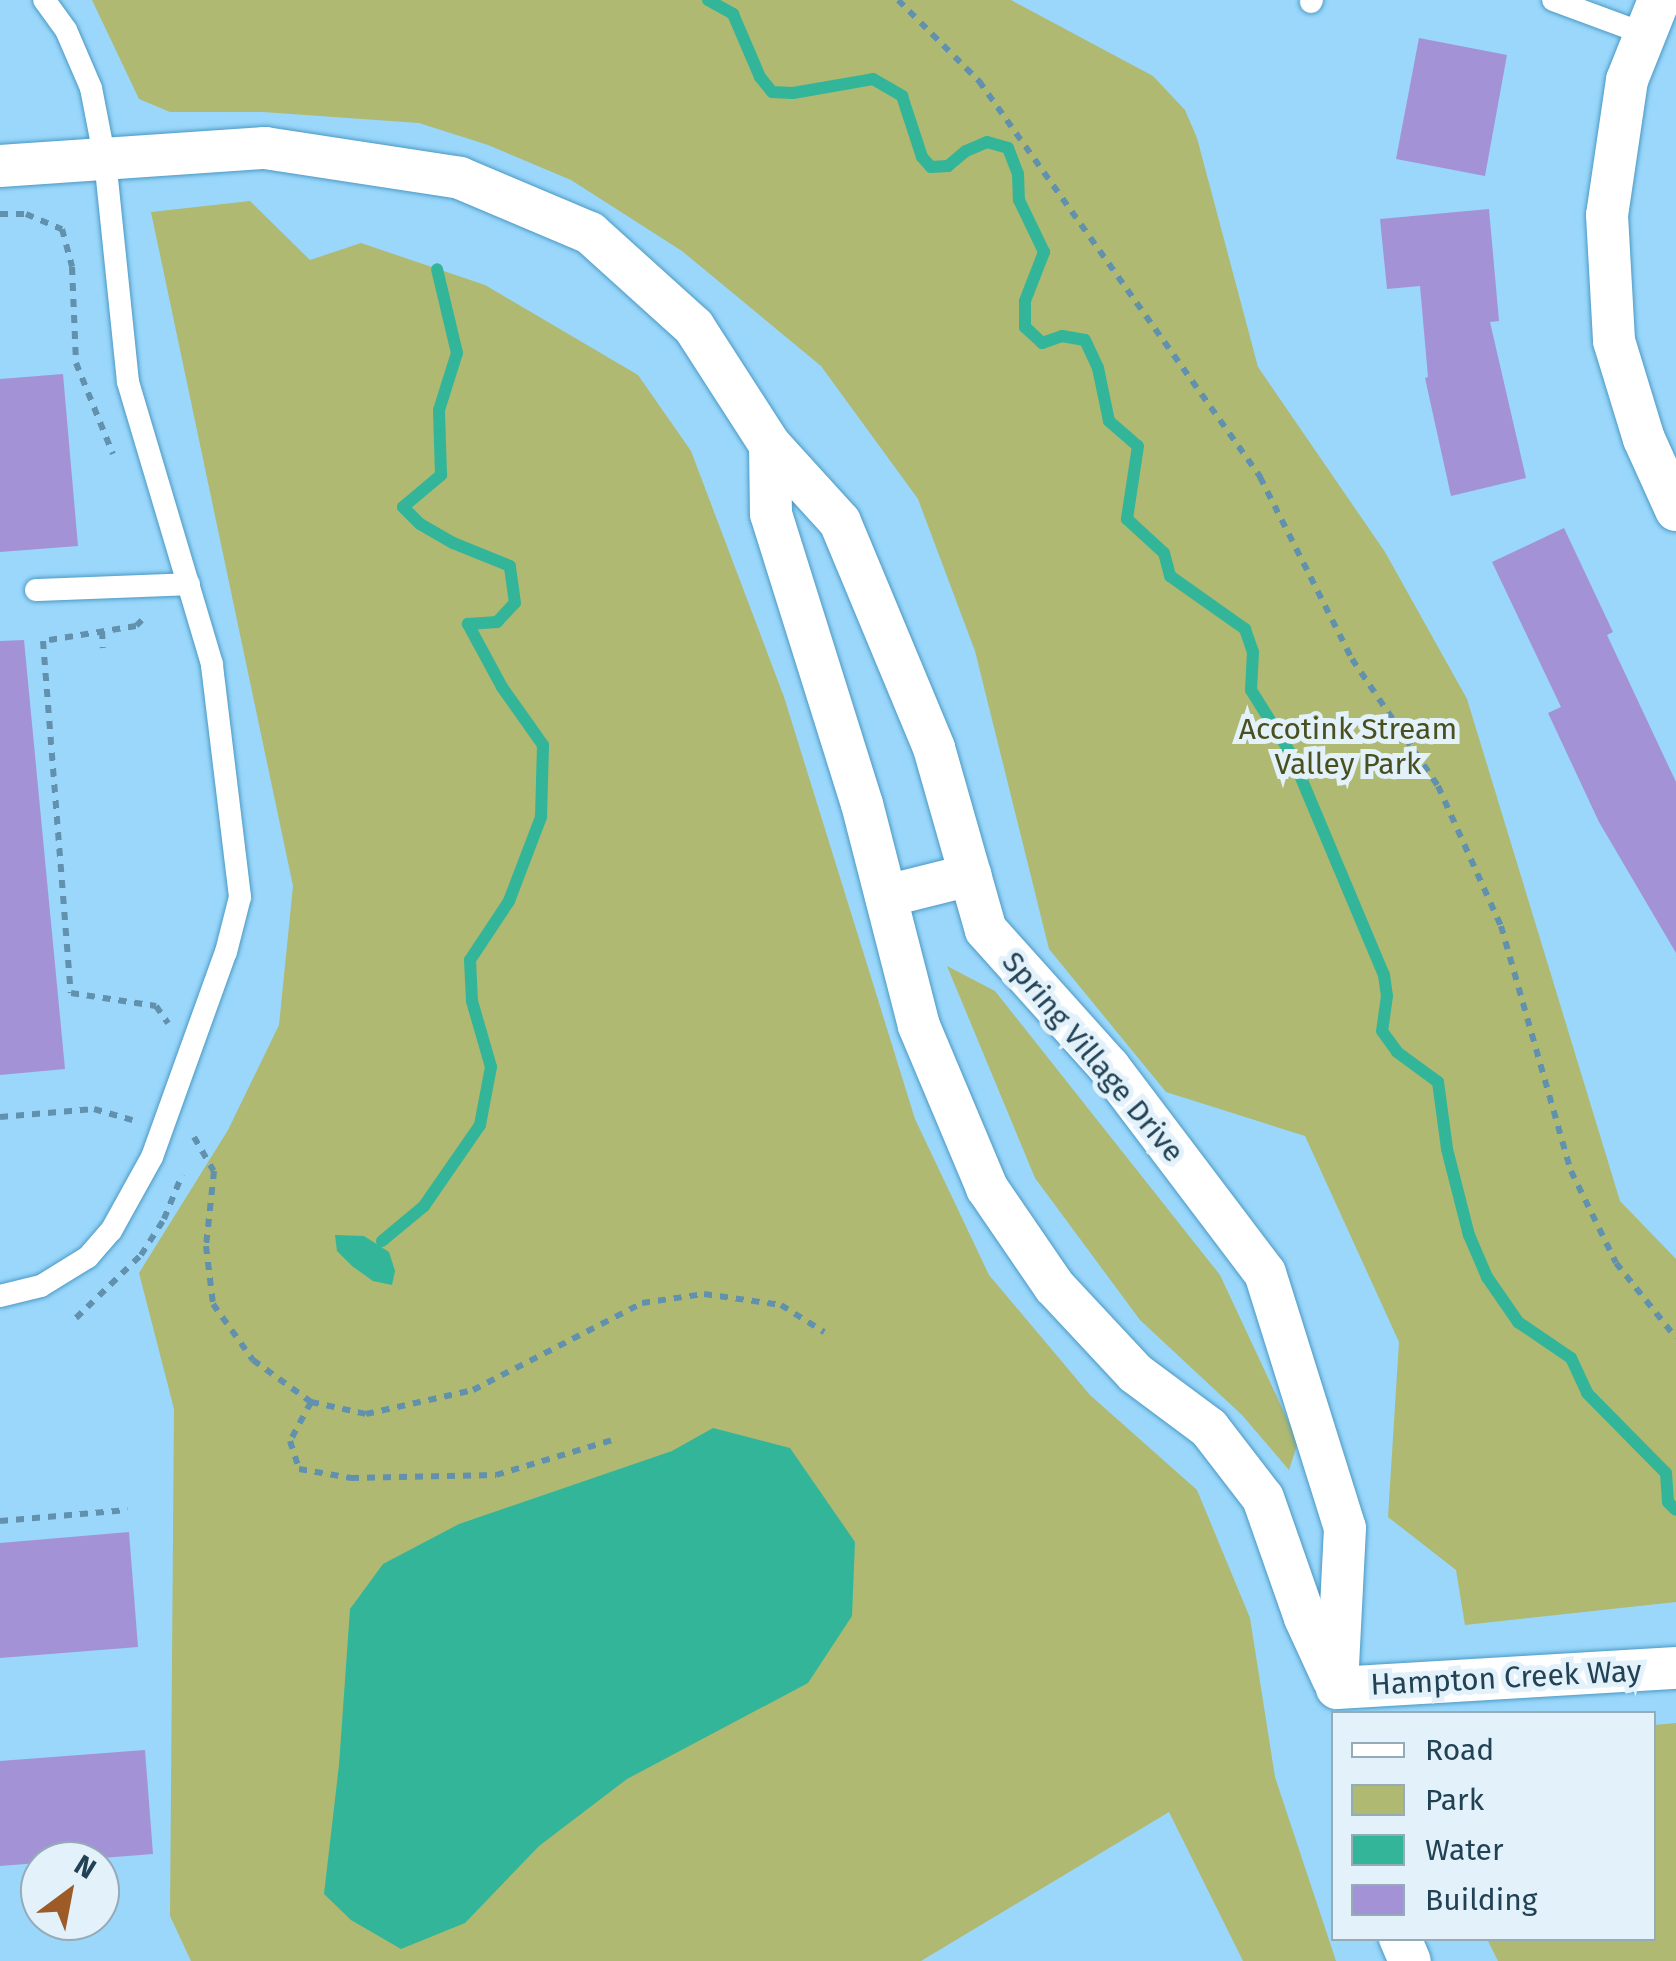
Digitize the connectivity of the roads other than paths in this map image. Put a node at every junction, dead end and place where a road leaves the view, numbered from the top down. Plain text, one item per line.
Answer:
1 (44, 0) edge
2 (1552, 0) edge
3 (1652, 17) edge
4 (105, 160) junction
5 (0, 166) edge
6 (770, 446) junction
7 (1676, 510) edge
8 (189, 584) junction
9 (36, 590) dead end
10 (970, 874) junction
11 (886, 896) junction
12 (0, 1296) edge
13 (1676, 1668) edge
14 (1339, 1701) edge

1 - 4 lane
2 - 3 lane
3 - 7 street
4 - 5 street, Spring Village Drive
4 - 6 street, Spring Village Drive
4 - 8 lane
6 - 10 street, Spring Village Drive
6 - 11 street
8 - 9 lane
8 - 12 lane
10 - 11 street
10 - 14 street, Spring Village Drive
11 - 14 street
13 - 14 street, Hampton Creek Way

